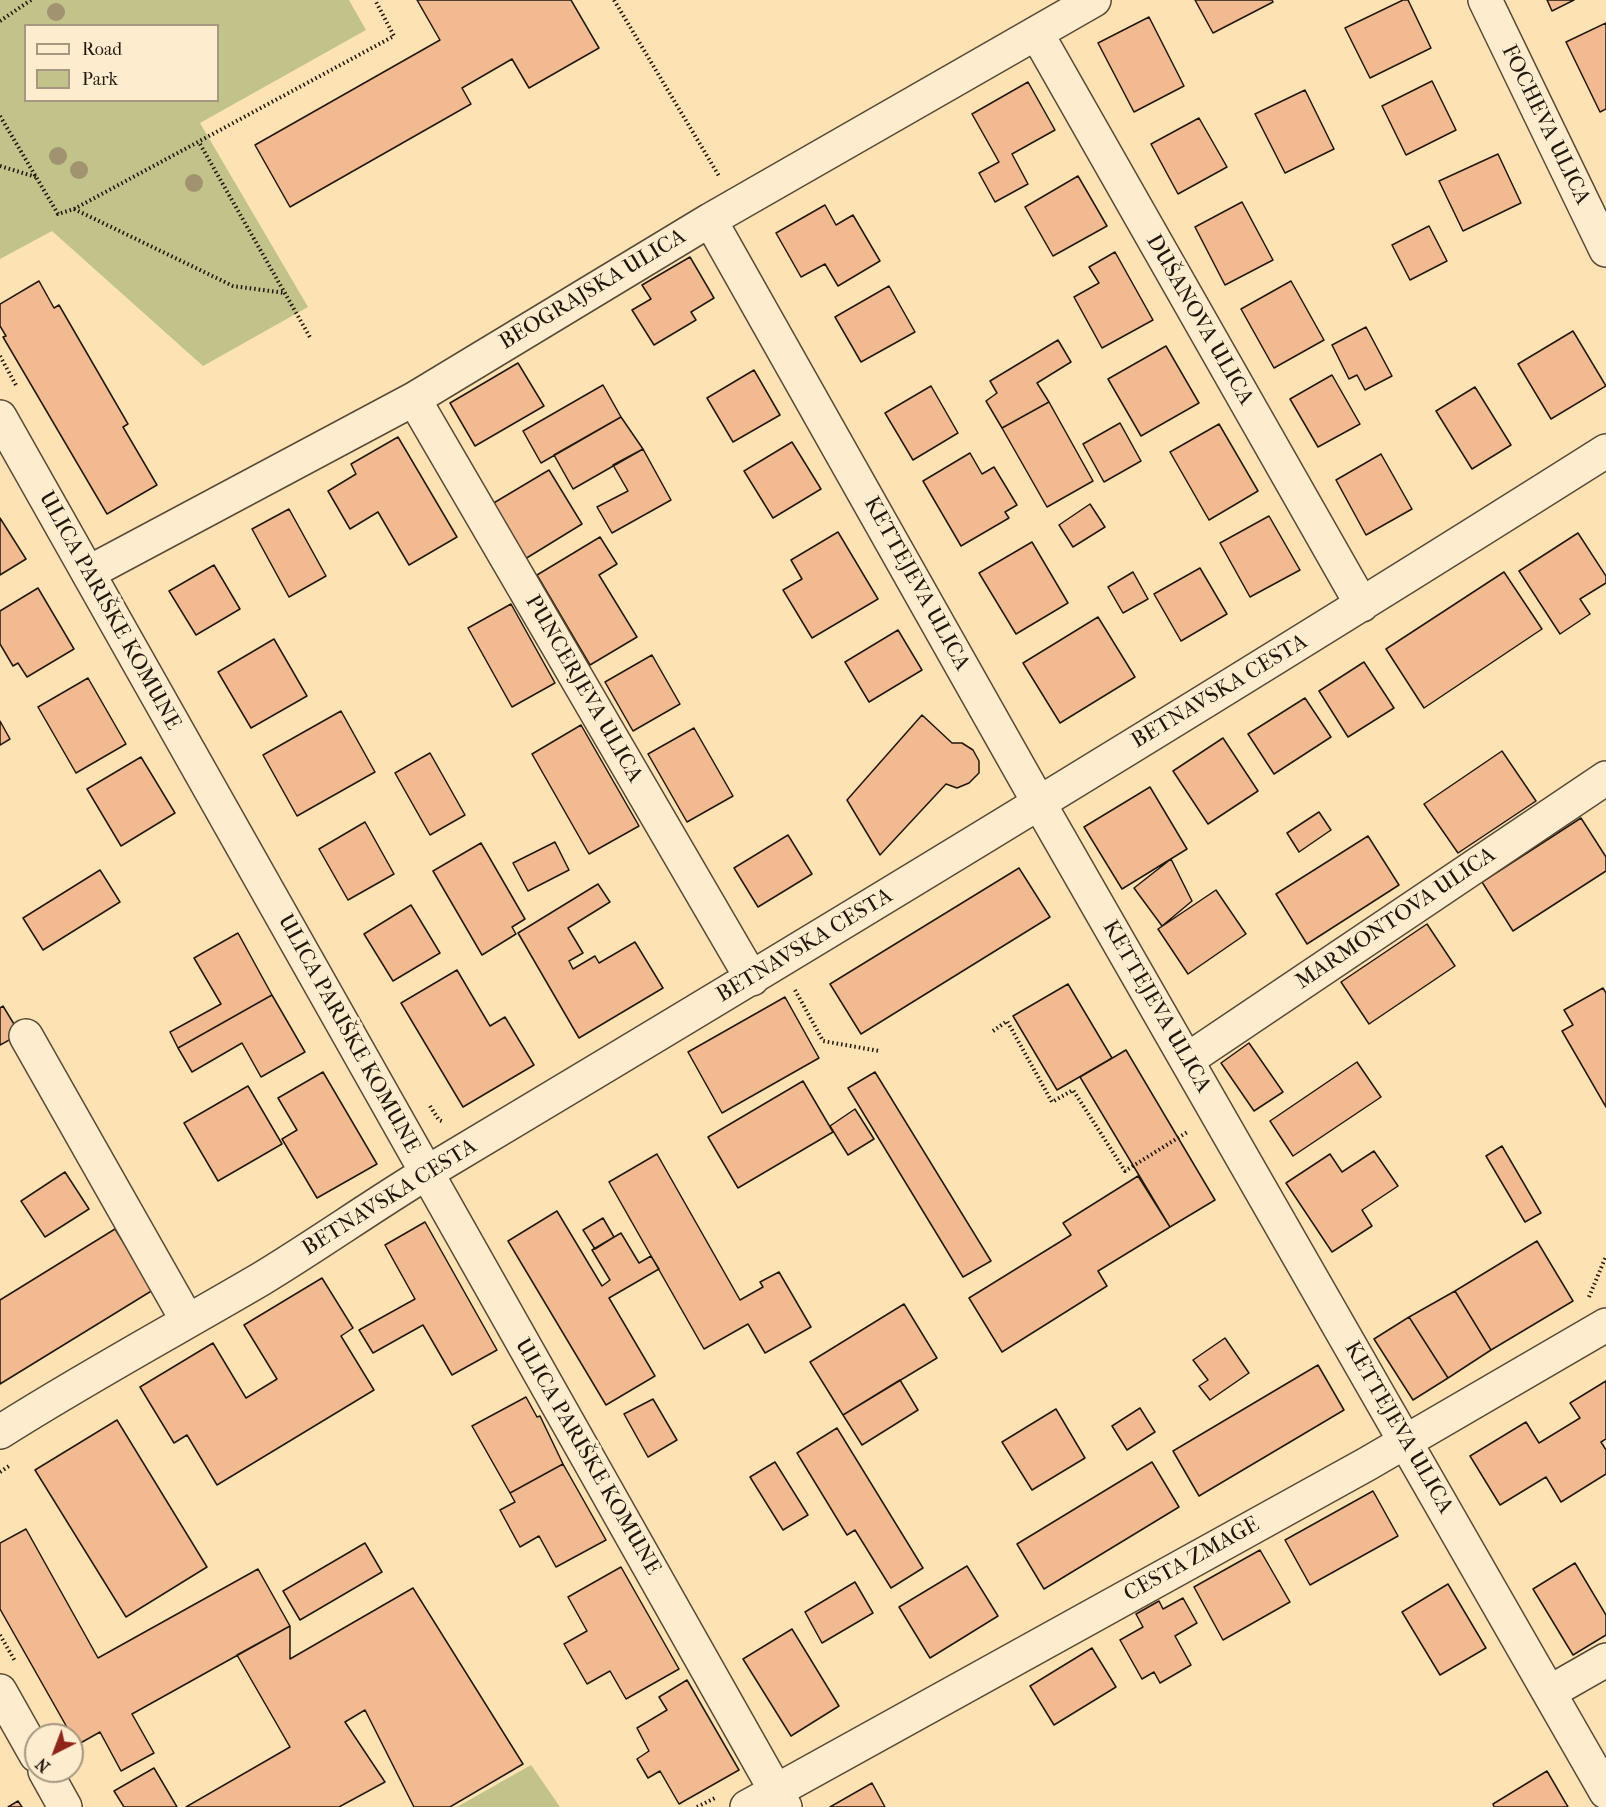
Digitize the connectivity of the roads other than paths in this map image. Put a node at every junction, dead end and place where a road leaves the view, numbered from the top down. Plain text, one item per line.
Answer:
1 (1094, 0) edge
2 (1485, 0) edge
3 (1037, 34) junction
4 (723, 212) junction
5 (1606, 250) edge
6 (414, 399) junction
7 (0, 417) edge
8 (1606, 451) edge
9 (88, 573) junction
10 (1362, 605) junction
11 (1606, 778) edge
12 (1039, 802) junction
13 (752, 979) junction
14 (26, 1036) dead end
15 (1187, 1060) junction
16 (426, 1173) junction
17 (1597, 1313) edge
18 (187, 1320) junction
19 (0, 1432) edge
20 (1406, 1441) junction
21 (1606, 1660) edge
22 (0, 1691) edge
23 (1550, 1692) junction
24 (24, 1734) edge
25 (52, 1783) edge
26 (1606, 1792) edge
27 (780, 1799) edge
28 (734, 1801) edge
29 (65, 1807) edge

1 - 3 street, BEOGRAJSKA ULICA
2 - 5 street, FOCHEVA ULICA
3 - 4 street, BEOGRAJSKA ULICA
3 - 10 street, DUŠANOVA ULICA
4 - 6 street, BEOGRAJSKA ULICA
4 - 12 street, KETTEJEVA ULICA
6 - 9 street, BEOGRAJSKA ULICA
6 - 13 street, PUNCERJEVA ULICA
7 - 9 street, ULICA PARIŠKE KOMUNE
8 - 10 street, BETNAVSKA CESTA
9 - 16 street, ULICA PARIŠKE KOMUNE
10 - 12 street, BETNAVSKA CESTA
11 - 15 street, MARMONTOVA ULICA
12 - 13 street, BETNAVSKA CESTA
12 - 15 street, KETTEJEVA ULICA
13 - 16 street, BETNAVSKA CESTA
14 - 18 street
15 - 20 street, KETTEJEVA ULICA
16 - 18 street, BETNAVSKA CESTA
16 - 27 street, ULICA PARIŠKE KOMUNE
17 - 20 street, CESTA ZMAGE
18 - 19 street, BETNAVSKA CESTA
20 - 23 street, KETTEJEVA ULICA
20 - 27 street, CESTA ZMAGE
21 - 23 street
22 - 24 street
23 - 26 street, KETTEJEVA ULICA
25 - 29 street
27 - 28 street, CESTA ZMAGE

